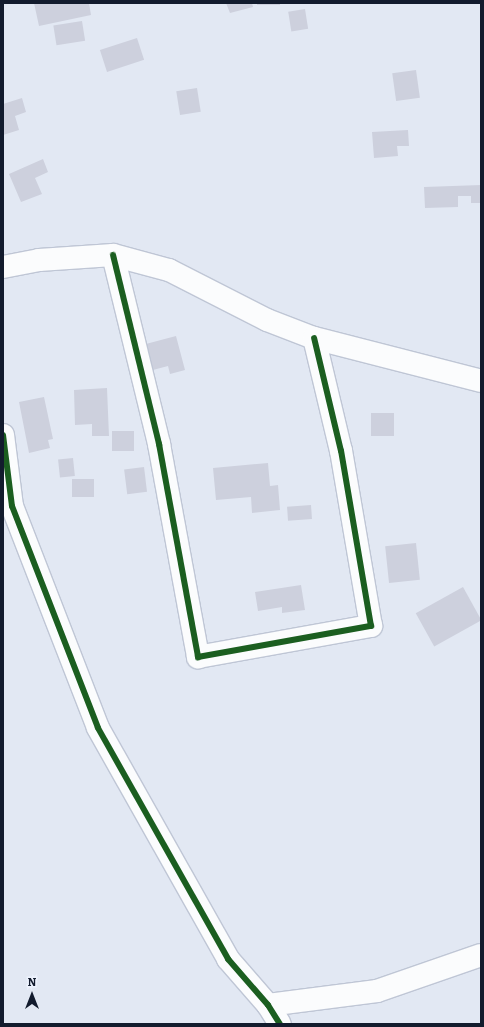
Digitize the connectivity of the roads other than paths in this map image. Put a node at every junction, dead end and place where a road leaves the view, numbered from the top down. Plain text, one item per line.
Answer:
1 (113, 255) junction
2 (3, 267) edge
3 (314, 338) junction
4 (481, 381) edge
5 (3, 435) edge
6 (481, 955) edge
7 (268, 1005) junction
8 (280, 1024) edge

1 - 2 street
1 - 3 street
1 - 3 street
3 - 4 street
5 - 7 street
6 - 7 street
7 - 8 street

